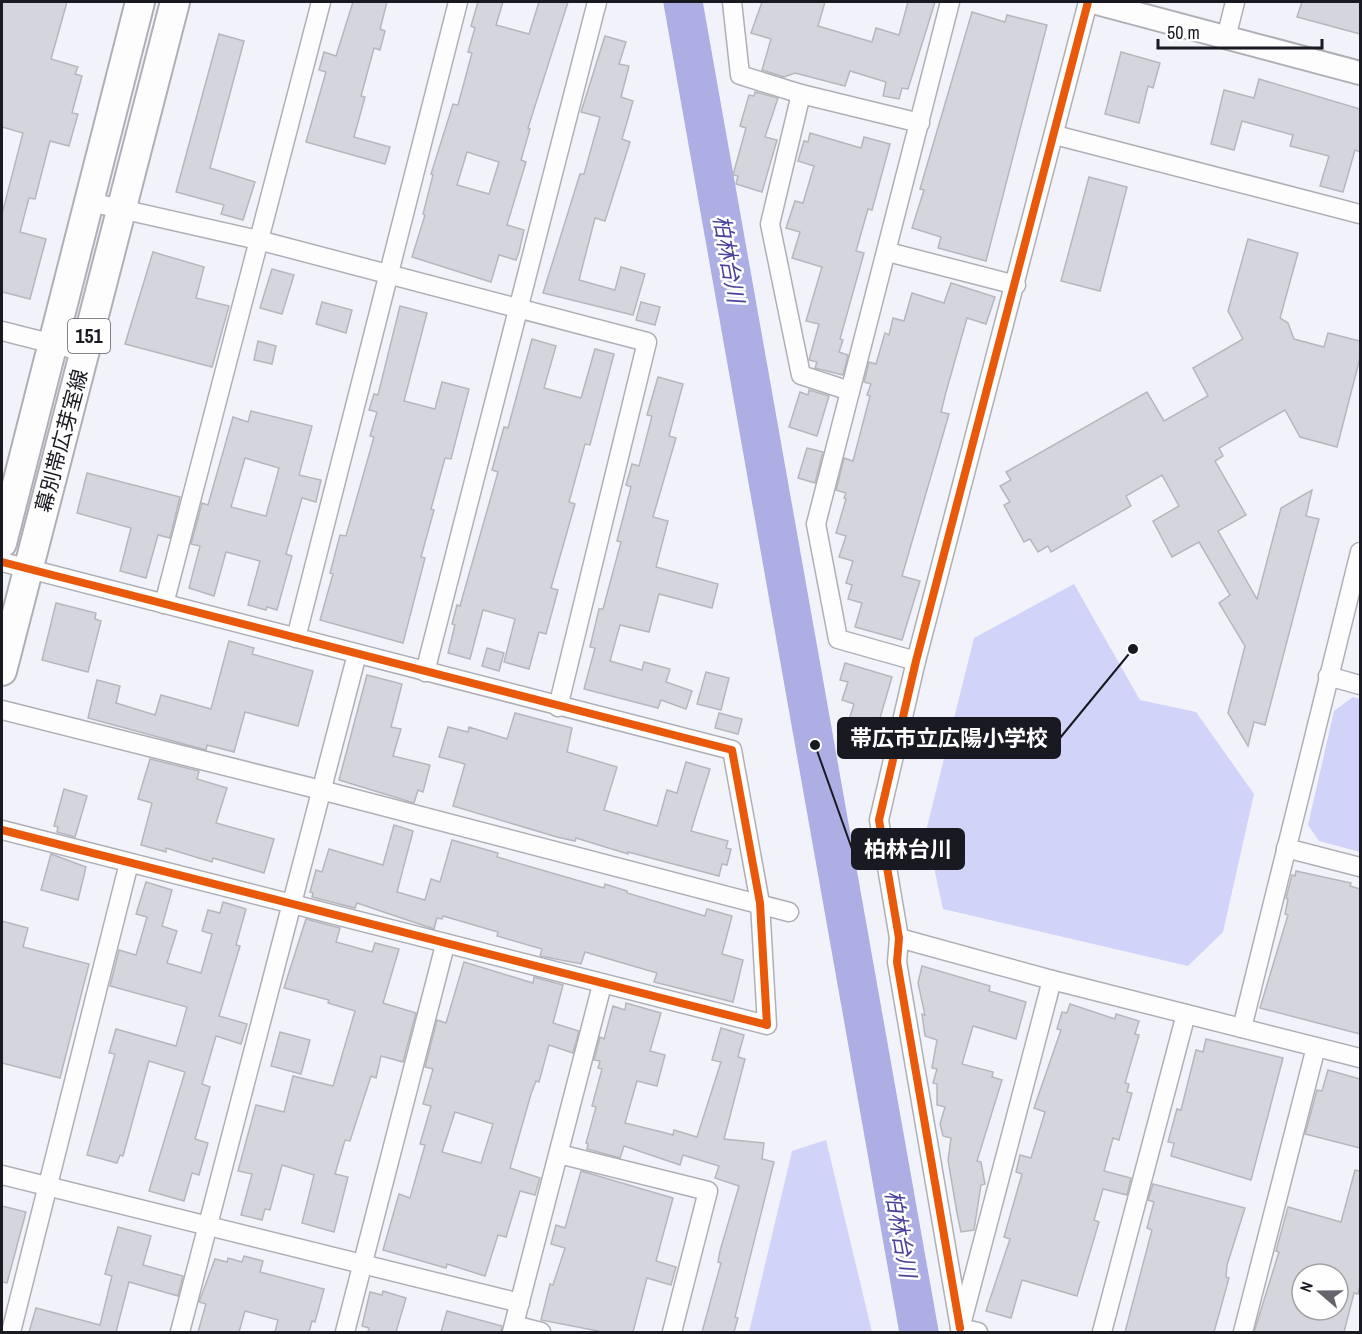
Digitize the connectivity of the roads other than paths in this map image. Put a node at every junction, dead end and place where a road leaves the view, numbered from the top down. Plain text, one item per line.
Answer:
1 (140, 2) edge
2 (175, 2) edge
3 (321, 2) edge
4 (458, 2) edge
5 (597, 2) edge
6 (732, 2) edge
7 (950, 2) edge
8 (1088, 2) edge
9 (1093, 2) edge
10 (1235, 2) edge
11 (1226, 38) junction
12 (1360, 73) edge
13 (801, 94) junction
14 (921, 123) junction
15 (1055, 135) junction
16 (90, 202) junction
17 (122, 209) junction
18 (1360, 214) edge
19 (258, 240) junction
20 (888, 252) junction
21 (389, 273) junction
22 (1016, 285) junction
23 (517, 306) junction
24 (2, 331) edge
25 (53, 344) junction
26 (85, 352) junction
27 (850, 391) junction
28 (2, 543) edge
29 (1360, 552) edge
30 (15, 566) edge
31 (164, 604) junction
32 (296, 638) junction
33 (357, 654) junction
34 (916, 661) junction
35 (2, 671) edge
36 (425, 672) junction
37 (1328, 676) junction
38 (1360, 685) edge
39 (558, 707) junction
40 (2, 710) edge
41 (321, 790) junction
42 (2, 830) edge
43 (1286, 848) junction
44 (129, 863) junction
45 (1360, 867) edge
46 (759, 903) junction
47 (292, 904) junction
48 (789, 912) dead end
49 (899, 938) junction
50 (445, 945) junction
51 (1052, 980) junction
52 (602, 985) junction
53 (1186, 1014) junction
54 (1242, 1028) junction
55 (1316, 1047) junction
56 (1360, 1058) edge
57 (559, 1154) junction
58 (2, 1175) edge
59 (49, 1187) junction
60 (208, 1226) junction
61 (363, 1264) junction
62 (520, 1303) junction
63 (960, 1328) junction
64 (513, 1329) edge
65 (11, 1332) edge
66 (180, 1332) edge
67 (345, 1332) edge
68 (541, 1332) edge
69 (672, 1332) edge
70 (978, 1332) edge
71 (1102, 1332) edge
72 (1243, 1332) edge

1 - 16 main road, 幕別帯広芽室線 / 151
2 - 17 main road, 幕別帯広芽室線 / 151
3 - 19 street
4 - 21 street
5 - 23 street
6 - 13 street
7 - 14 street
8 - 15 street
9 - 11 street
10 - 11 street
11 - 12 street
13 - 14 street
13 - 27 street
14 - 20 street
15 - 18 street
15 - 22 street
16 - 17 street
16 - 25 main road, 幕別帯広芽室線 / 151
17 - 19 street
17 - 26 main road, 幕別帯広芽室線 / 151
19 - 21 street
19 - 31 street
20 - 22 street
20 - 27 street
21 - 23 street
21 - 32 street
22 - 34 street
23 - 36 street
23 - 39 street
24 - 25 street
25 - 26 street
25 - 28 main road, 幕別帯広芽室線 / 151
26 - 30 main road, 幕別帯広芽室線 / 151
27 - 34 street
29 - 37 street
30 - 31 street
30 - 35 main road, 幕別帯広芽室線 / 151
31 - 32 street
32 - 33 street
33 - 36 street
33 - 41 street
34 - 49 street
36 - 39 street
37 - 38 street
37 - 43 street
39 - 46 street
40 - 41 street
41 - 46 street
41 - 47 street
42 - 44 street
43 - 45 street
43 - 54 street
44 - 47 street
44 - 59 street
46 - 48 street
46 - 52 street
47 - 50 street
47 - 60 street
49 - 51 street
49 - 63 street
50 - 52 street
50 - 61 street
51 - 53 street
51 - 63 street
52 - 57 street
53 - 54 street
53 - 71 street
54 - 55 street
55 - 56 street
55 - 72 street
57 - 62 street
57 - 69 street
58 - 59 street
59 - 60 street
59 - 65 street
60 - 61 street
60 - 66 street
61 - 62 street
61 - 67 street
62 - 64 street
63 - 70 street
64 - 68 street

